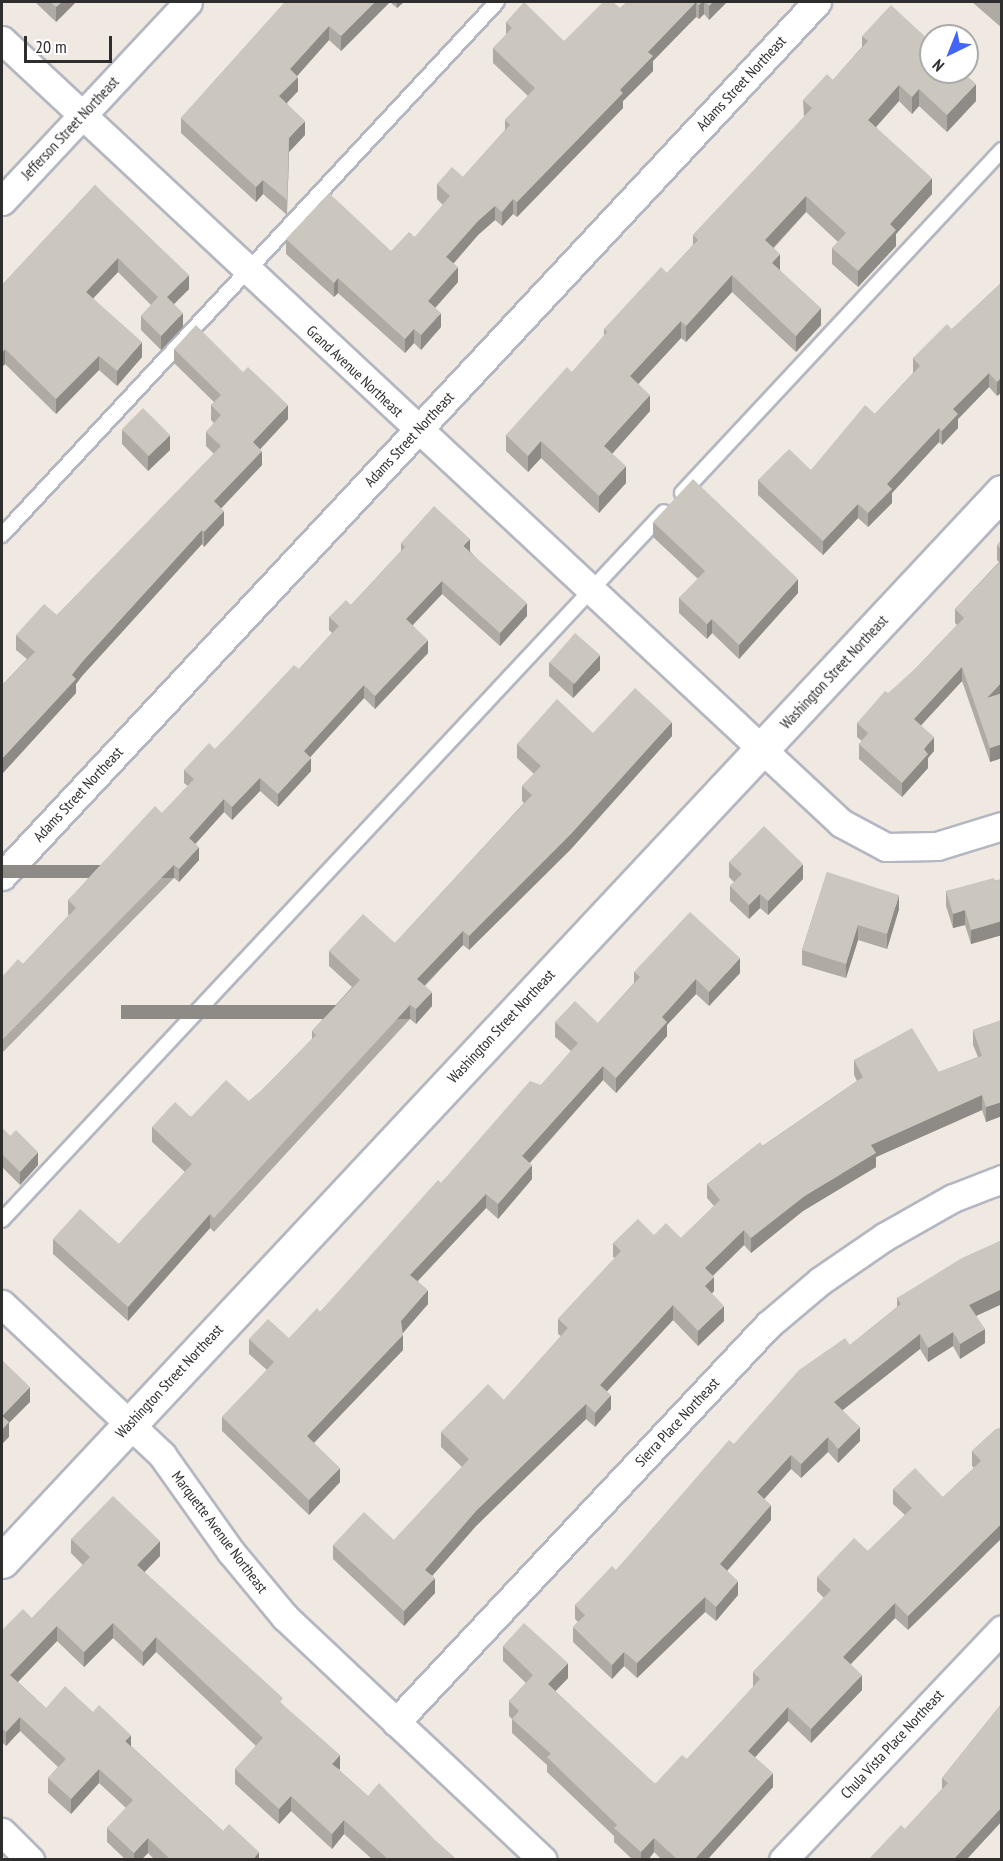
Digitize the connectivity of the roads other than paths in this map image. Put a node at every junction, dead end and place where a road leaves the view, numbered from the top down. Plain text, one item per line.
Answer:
1 (188, 2) edge
2 (497, 2) edge
3 (817, 2) edge
4 (2, 40) edge
5 (82, 115) junction
6 (1002, 150) edge
7 (2, 201) edge
8 (247, 270) junction
9 (418, 429) junction
10 (1002, 492) edge
11 (2, 535) edge
12 (591, 591) junction
13 (761, 750) junction
14 (1002, 826) edge
15 (2, 876) edge
16 (1002, 1179) edge
17 (2, 1220) edge
18 (2, 1304) edge
19 (130, 1422) junction
20 (2, 1561) edge
21 (1002, 1629) edge
22 (396, 1722) junction
23 (2, 1832) edge
24 (30, 1860) edge
25 (543, 1860) edge
26 (783, 1860) edge

1 - 5 street, Jefferson Street Northeast
2 - 8 lane
3 - 9 street, Adams Street Northeast
4 - 5 street, Grand Avenue Northeast
5 - 7 street, Jefferson Street Northeast
5 - 8 street, Grand Avenue Northeast
6 - 12 lane
8 - 9 street, Grand Avenue Northeast
8 - 11 lane
9 - 12 street, Grand Avenue Northeast
9 - 15 street, Adams Street Northeast
10 - 13 street, Washington Street Northeast
12 - 13 street, Grand Avenue Northeast
12 - 17 lane
13 - 14 street, Grand Avenue Northeast
13 - 19 street, Washington Street Northeast
16 - 22 street, Sierra Place Northeast
18 - 19 street, Marquette Avenue Northeast
19 - 20 street, Washington Street Northeast
19 - 22 street, Marquette Avenue Northeast
21 - 26 street, Chula Vista Place Northeast
22 - 25 street, Marquette Avenue Northeast
23 - 24 street

